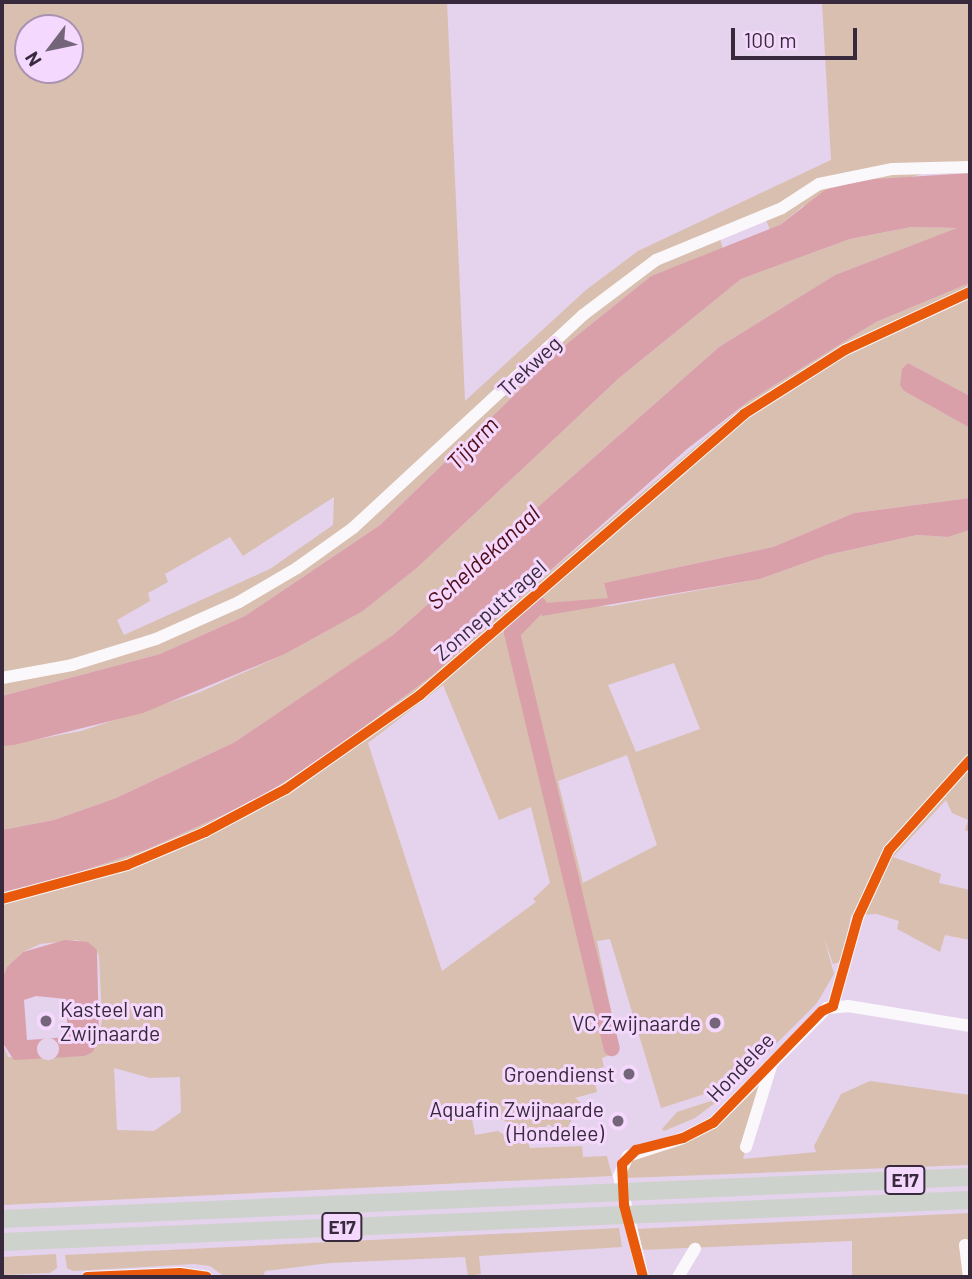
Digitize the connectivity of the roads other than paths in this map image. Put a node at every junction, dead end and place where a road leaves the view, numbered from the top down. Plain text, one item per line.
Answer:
1 (970, 167) edge
2 (970, 292) edge
3 (2, 678) edge
4 (970, 760) edge
5 (2, 899) edge
6 (833, 1006) junction
7 (970, 1026) edge
8 (772, 1063) junction
9 (746, 1147) dead end
10 (970, 1177) edge
11 (970, 1200) edge
12 (2, 1219) edge
13 (2, 1242) edge
14 (965, 1245) dead end
15 (695, 1250) dead end
16 (87, 1277) edge
17 (207, 1277) edge
18 (643, 1277) edge
19 (678, 1277) edge
20 (969, 1277) edge

1 - 3 street, Trekweg
2 - 5 street, Zonneputtragel
4 - 6 street
6 - 7 street
6 - 8 street, Hondelee
8 - 9 street, Hondelee
8 - 18 street, Hondelee
10 - 12 highway, E17
11 - 13 highway, E17
14 - 20 street
15 - 19 street
16 - 17 street

